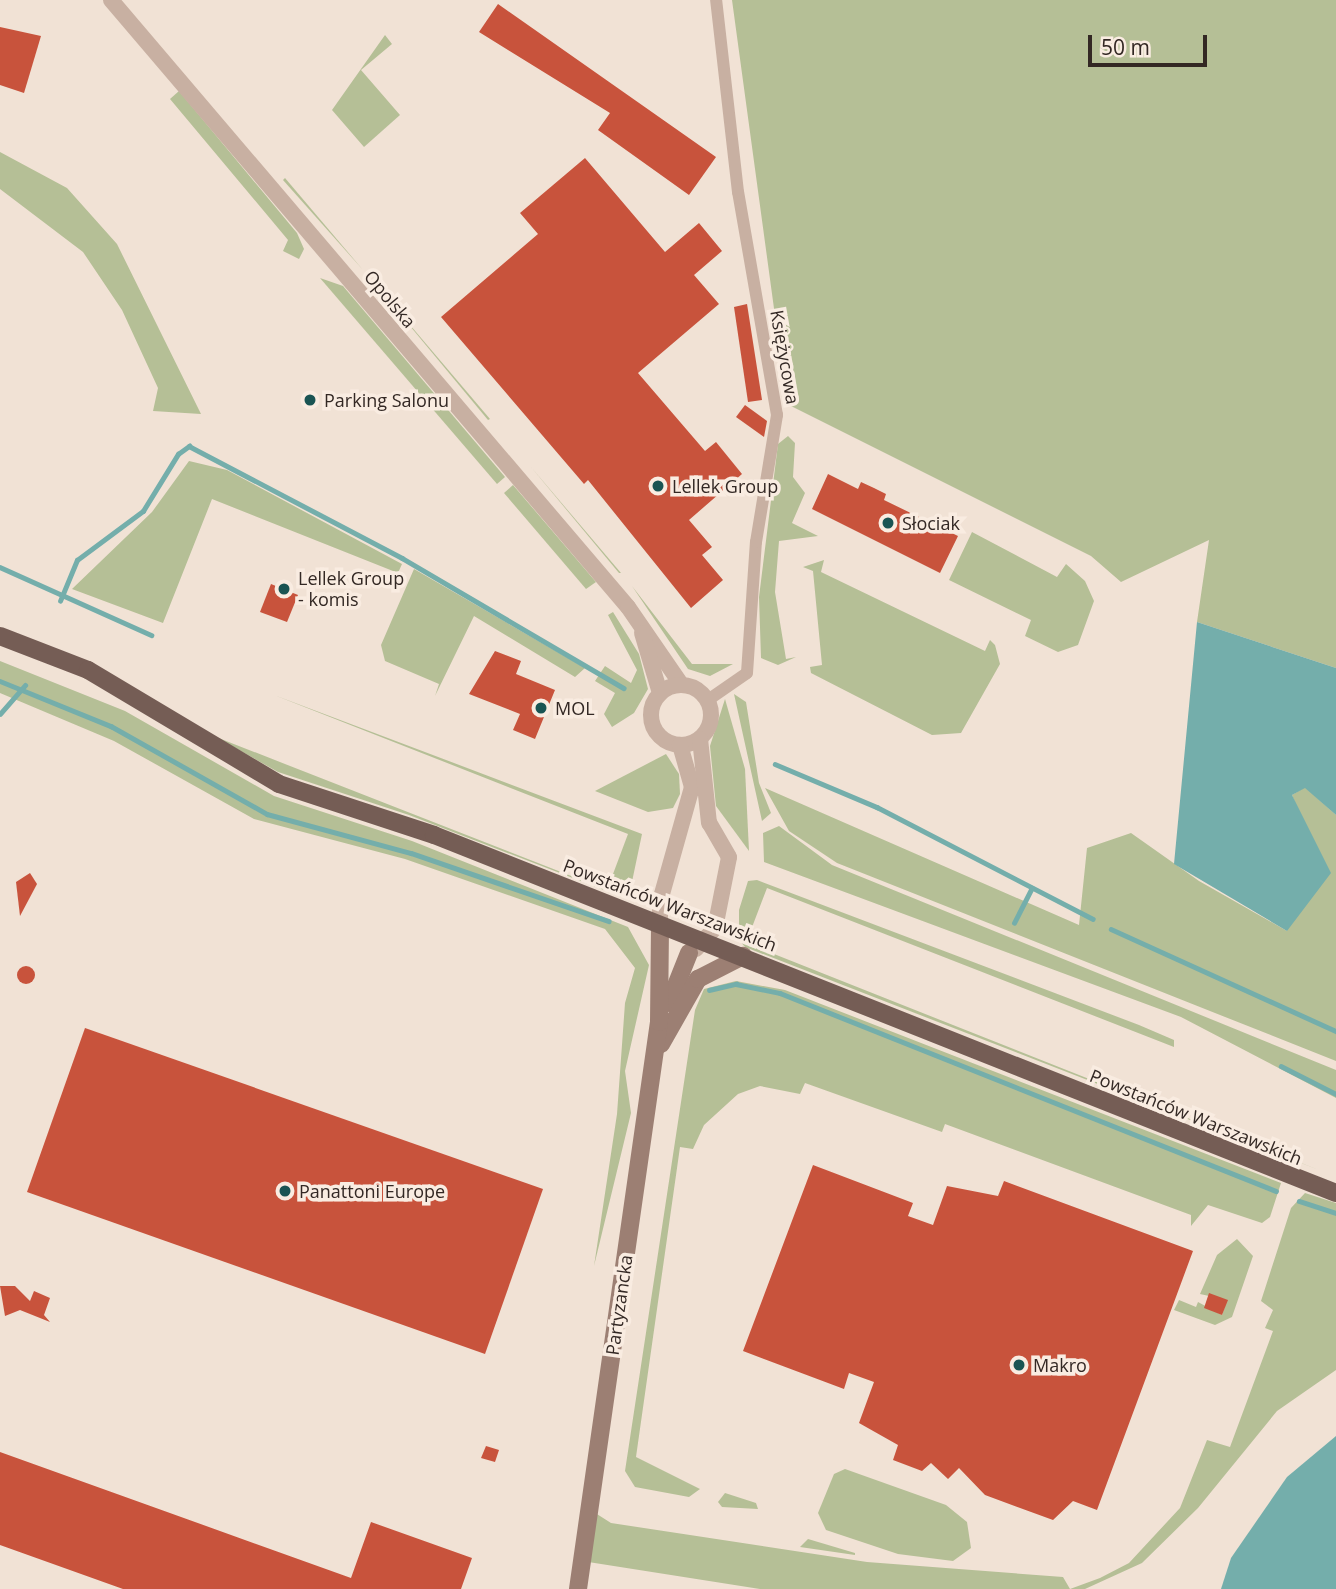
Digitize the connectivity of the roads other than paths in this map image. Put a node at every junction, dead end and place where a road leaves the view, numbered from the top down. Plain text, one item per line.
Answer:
1 (111, 0) edge
2 (716, 0) edge
3 (640, 624) junction
4 (0, 636) edge
5 (681, 684) junction
6 (660, 693) junction
7 (708, 701) junction
8 (700, 739) junction
9 (680, 745) junction
10 (660, 926) junction
11 (696, 948) junction
12 (743, 956) junction
13 (659, 1022) junction
14 (653, 1064) junction
15 (1336, 1193) edge
16 (578, 1589) edge

1 - 3 street, Opolska
2 - 7 street, Księżycowa
3 - 5 street, Opolska
3 - 6 street, Opolska
4 - 10 main road, Powstańców Warszawskich
5 - 6 street
5 - 7 street
6 - 9 street
7 - 8 street
8 - 9 street
8 - 11 street
9 - 10 street
10 - 11 main road, Powstańców Warszawskich
10 - 13 main road, Partyzancka
11 - 12 main road, Powstańców Warszawskich
11 - 13 main road, Partyzancka
12 - 14 main road
12 - 15 main road, Powstańców Warszawskich
13 - 14 main road, Partyzancka
14 - 16 main road, Partyzancka

